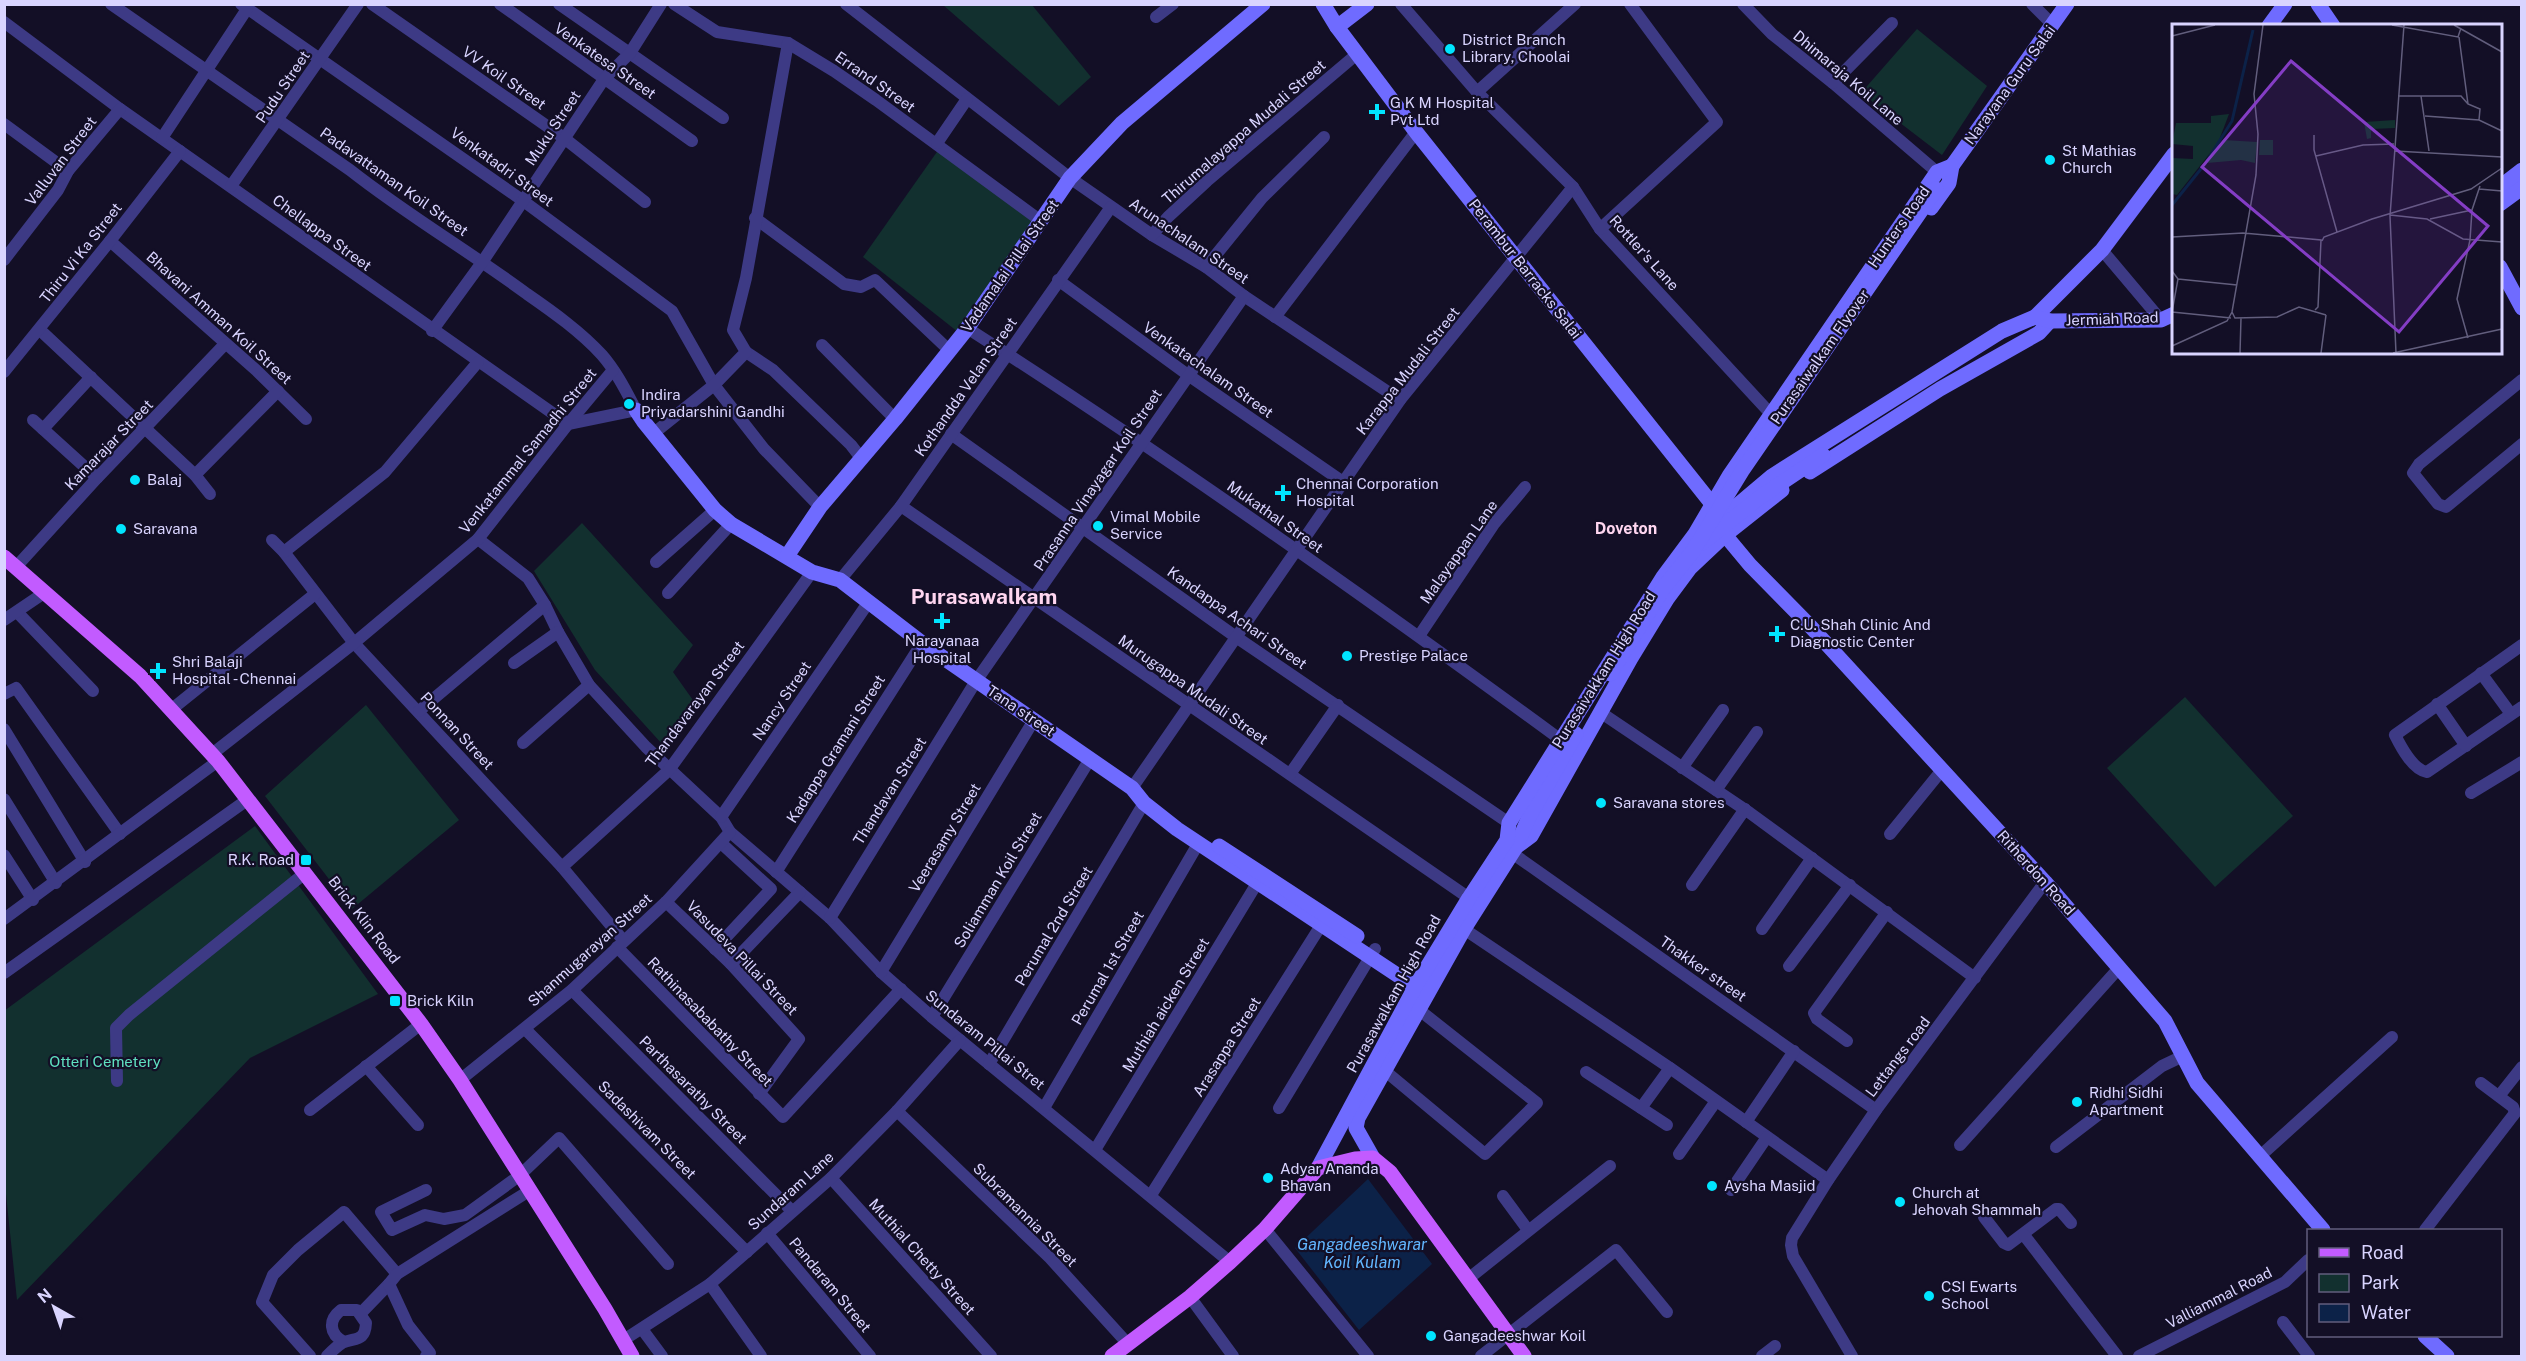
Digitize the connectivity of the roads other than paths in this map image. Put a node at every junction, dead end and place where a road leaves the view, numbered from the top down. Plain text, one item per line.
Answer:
1 (111, 4) edge
2 (358, 4) edge
3 (372, 4) edge
4 (500, 4) edge
5 (559, 4) edge
6 (661, 4) edge
7 (674, 4) edge
8 (846, 4) edge
9 (1173, 4) edge
10 (1263, 4) edge
11 (1323, 4) edge
12 (1367, 4) edge
13 (1401, 4) edge
14 (1575, 4) edge
15 (1630, 4) edge
16 (1743, 4) edge
17 (2031, 4) edge
18 (2067, 4) edge
19 (2285, 4) edge
20 (2318, 4) edge
21 (244, 7) edge
22 (1156, 17) dead end
23 (4, 21) edge
24 (1892, 23) dead end
25 (2270, 24) edge
26 (2332, 24) edge
27 (2053, 25) junction
28 (1337, 27) junction
29 (788, 43) junction
30 (630, 53) junction
31 (1357, 54) junction
32 (321, 58) junction
33 (206, 71) junction
34 (604, 79) junction
35 (1833, 82) junction
36 (1478, 92) junction
37 (967, 99) junction
38 (120, 109) junction
39 (723, 118) dead end
40 (279, 120) junction
41 (4, 124) edge
42 (1416, 132) junction
43 (1324, 136) dead end
44 (162, 138) junction
45 (564, 138) junction
46 (692, 141) dead end
47 (937, 143) junction
48 (180, 151) junction
49 (2172, 157) edge
50 (1952, 166) junction
51 (2522, 170) edge
52 (68, 171) junction
53 (1937, 172) junction
54 (1070, 178) junction
55 (2502, 185) edge
56 (231, 186) junction
57 (1573, 187) junction
58 (2522, 188) edge
59 (522, 200) junction
60 (645, 202) dead end
61 (2502, 203) edge
62 (1111, 207) junction
63 (755, 218) junction
64 (1041, 221) junction
65 (1600, 229) junction
66 (1152, 235) junction
67 (110, 242) junction
68 (2102, 250) junction
69 (1516, 259) junction
70 (4, 260) edge
71 (483, 261) junction
72 (1206, 267) junction
73 (2502, 271) edge
74 (1058, 280) junction
75 (1244, 296) junction
76 (2522, 308) edge
77 (1275, 317) junction
78 (2169, 317) edge
79 (2043, 319) junction
80 (967, 328) junction
81 (40, 330) junction
82 (432, 331) junction
83 (225, 344) junction
84 (822, 345) dead end
85 (950, 351) junction
86 (746, 352) junction
87 (1008, 354) junction
88 (478, 362) junction
89 (613, 370) junction
90 (4, 372) edge
91 (1188, 375) junction
92 (91, 377) junction
93 (2522, 380) edge
94 (714, 385) junction
95 (278, 391) junction
96 (1400, 400) junction
97 (636, 410) junction
98 (1770, 413) junction
99 (306, 419) dead end
100 (895, 419) junction
101 (33, 420) dead end
102 (567, 424) junction
103 (146, 428) junction
104 (43, 429) junction
105 (654, 433) junction
106 (951, 434) junction
107 (1142, 442) junction
108 (2522, 444) edge
109 (861, 458) junction
110 (195, 475) junction
111 (1772, 476) junction
112 (97, 478) junction
113 (1343, 482) junction
114 (1525, 487) dead end
115 (1737, 487) junction
116 (1781, 491) junction
117 (210, 494) dead end
118 (901, 506) junction
119 (820, 507) junction
120 (715, 510) junction
121 (1719, 518) junction
122 (731, 524) junction
123 (1083, 528) junction
124 (478, 539) junction
125 (272, 540) dead end
126 (1296, 550) junction
127 (1693, 551) junction
128 (284, 552) junction
129 (787, 556) junction
130 (10, 562) edge
131 (656, 562) dead end
132 (812, 572) junction
133 (840, 580) junction
134 (44, 593) junction
135 (668, 593) dead end
136 (315, 594) junction
137 (1035, 598) junction
138 (868, 603) junction
139 (546, 605) junction
140 (17, 612) junction
141 (4, 620) edge
142 (558, 632) junction
143 (1419, 636) junction
144 (1236, 637) junction
145 (354, 643) junction
146 (921, 643) junction
147 (2522, 645) edge
148 (514, 663) dead end
149 (2481, 673) junction
150 (976, 681) junction
151 (589, 685) junction
152 (93, 691) dead end
153 (4, 694) edge
154 (2437, 704) junction
155 (1188, 705) junction
156 (1338, 705) junction
157 (172, 709) junction
158 (1723, 710) dead end
159 (419, 711) junction
160 (2516, 711) edge
161 (1600, 712) junction
162 (1034, 720) junction
163 (4, 729) edge
164 (1757, 732) dead end
165 (1561, 740) junction
166 (523, 743) dead end
167 (2466, 746) junction
168 (215, 757) junction
169 (1090, 759) junction
170 (2522, 762) edge
171 (1682, 768) junction
172 (669, 770) junction
173 (1942, 770) junction
174 (1290, 774) junction
175 (1132, 788) junction
176 (1716, 790) junction
177 (2471, 793) dead end
178 (4, 799) edge
179 (247, 800) junction
180 (1144, 803) junction
181 (1745, 809) junction
182 (721, 817) junction
183 (1169, 821) junction
184 (730, 832) junction
185 (120, 834) junction
186 (1890, 834) dead end
187 (1513, 839) junction
188 (721, 843) junction
189 (1198, 844) junction
190 (4, 855) edge
191 (1812, 858) junction
192 (84, 862) junction
193 (562, 867) junction
194 (776, 872) junction
195 (305, 873) junction
196 (1260, 879) junction
197 (2045, 882) junction
198 (56, 883) junction
199 (1692, 885) dead end
200 (1850, 885) junction
201 (800, 892) junction
202 (1469, 898) junction
203 (33, 900) junction
204 (666, 902) junction
205 (1887, 912) junction
206 (6, 915) edge
207 (830, 918) junction
208 (1325, 920) junction
209 (1464, 929) junction
210 (1762, 929) dead end
211 (620, 944) junction
212 (715, 949) junction
213 (1373, 952) junction
214 (731, 964) junction
215 (1789, 966) dead end
216 (2119, 968) junction
217 (881, 972) junction
218 (4, 974) edge
219 (1975, 978) junction
220 (1420, 987) junction
221 (901, 989) junction
222 (572, 990) junction
223 (1418, 1009) junction
224 (932, 1017) junction
225 (421, 1024) junction
226 (525, 1029) junction
227 (2392, 1037) dead end
228 (960, 1040) junction
229 (1847, 1041) dead end
230 (1794, 1051) junction
231 (2183, 1056) junction
232 (989, 1064) junction
233 (366, 1066) junction
234 (2522, 1067) edge
235 (1670, 1068) junction
236 (1384, 1070) junction
237 (1586, 1072) dead end
238 (460, 1080) junction
239 (117, 1081) dead end
240 (2481, 1083) dead end
241 (759, 1094) junction
242 (2499, 1096) junction
243 (1716, 1101) junction
244 (1044, 1108) junction
245 (1279, 1108) dead end
246 (1641, 1108) junction
247 (310, 1110) dead end
248 (1876, 1110) junction
249 (897, 1112) junction
250 (1746, 1122) junction
251 (418, 1125) dead end
252 (1667, 1125) dead end
253 (1767, 1137) junction
254 (1960, 1145) dead end
255 (2056, 1147) dead end
256 (1095, 1150) junction
257 (1679, 1154) dead end
258 (2259, 1157) junction
259 (1373, 1158) junction
260 (1610, 1166) dead end
261 (1318, 1168) junction
262 (519, 1176) junction
263 (831, 1178) junction
264 (1828, 1180) junction
265 (426, 1190) dead end
266 (1731, 1190) dead end
267 (529, 1191) junction
268 (1151, 1195) junction
269 (1503, 1196) dead end
270 (792, 1211) junction
271 (1984, 1217) dead end
272 (2071, 1223) dead end
273 (1265, 1229) junction
274 (2322, 1229) edge
275 (2426, 1229) edge
276 (1528, 1230) junction
277 (767, 1233) junction
278 (2024, 1235) junction
279 (747, 1251) junction
280 (2307, 1261) edge
281 (1230, 1262) junction
282 (668, 1264) dead end
283 (393, 1279) junction
284 (1467, 1279) junction
285 (710, 1284) junction
286 (1190, 1297) junction
287 (1667, 1312) dead end
288 (361, 1313) junction
289 (2283, 1322) dead end
290 (642, 1329) junction
291 (1509, 1336) junction
292 (2427, 1337) edge
293 (344, 1341) junction
294 (622, 1341) junction
295 (1128, 1344) junction
296 (1775, 1346) dead end
297 (330, 1355) edge
298 (310, 1356) edge
299 (426, 1356) edge
300 (632, 1356) edge
301 (662, 1356) edge
302 (761, 1356) edge
303 (870, 1356) edge
304 (991, 1356) edge
305 (1112, 1356) edge
306 (1233, 1356) edge
307 (1368, 1356) edge
308 (1481, 1356) edge
309 (1524, 1356) edge
310 (1762, 1356) edge
311 (1852, 1356) edge
312 (2117, 1356) edge
313 (2139, 1356) edge
314 (2309, 1356) edge
315 (2447, 1356) edge

1 - 33 street, Padavattaman Koil Street
2 - 32 street, Pudu Street
3 - 45 street, VV Koil Street
4 - 34 street, Venkatesa Street
5 - 30 street
6 - 30 street, Muku Street
7 - 29 street, Errand Street
8 - 37 street, Arunachalam Street
9 - 22 street
10 - 54 street, Vadamalai Pillai Street
11 - 28 street, Perambur Barracks Salai
12 - 28 street
13 - 36 street, Rottler's Lane
14 - 36 street
15 - 65 street
16 - 35 street, Dhimaraja Koil Lane
17 - 27 street
18 - 27 street, Narayana Guru Salai
19 - 25 street
20 - 26 street
21 - 32 street, Venkatadri Street
21 - 33 street
23 - 38 street, Chellappa Street
24 - 35 street
27 - 50 street, Narayana Guru Salai
28 - 31 street, Perambur Barracks Salai
29 - 47 street, Errand Street
29 - 63 street
30 - 34 street, Muku Street
30 - 39 street
31 - 42 street, Perambur Barracks Salai
31 - 66 street, Thirumalayappa Mudali Street
32 - 40 street, Pudu Street
32 - 59 street, Venkatadri Street
33 - 40 street, Padavattaman Koil Street
33 - 44 street
34 - 45 street, Muku Street
34 - 46 street, Venkatesa Street
35 - 53 street, Dhimaraja Koil Lane
36 - 57 street, Rottler's Lane
37 - 47 street
37 - 54 street, Arunachalam Street
38 - 44 street, Chellappa Street
38 - 52 street, Valluvan Street
40 - 56 street, Pudu Street
40 - 71 street, Padavattaman Koil Street
41 - 52 street
42 - 69 street, Perambur Barracks Salai
42 - 77 street
43 - 72 street
44 - 48 street, Chellappa Street
45 - 59 street, Muku Street
45 - 60 street, VV Koil Street
47 - 64 street, Errand Street
48 - 56 street, Chellappa Street
48 - 67 street, Thiru Vi Ka Street
49 - 68 street
50 - 53 street, Hunters Road
50 - 115 street
50 - 127 street, Purasaiwalkam Flyover, bridge
51 - 55 street
52 - 70 street, Valluvan Street
53 - 98 street, Hunters Road
54 - 62 street, Arunachalam Street
54 - 64 street, Vadamalai Pillai Street
56 - 82 street, Chellappa Street
57 - 65 street, Rottler's Lane
57 - 69 street, Karappa Mudali Street
58 - 61 street
59 - 71 street, Muku Street
59 - 94 street, Venkatadri Street
62 - 66 street, Arunachalam Street
62 - 74 street, Kothandda Velan Street
63 - 85 street
63 - 86 street
64 - 80 street, Vadamalai Pillai Street
65 - 98 street, Rottler's Lane
66 - 72 street, Arunachalam Street
67 - 81 street, Thiru Vi Ka Street
67 - 83 street, Bhavani Amman Koil Street
68 - 78 street
68 - 79 street
69 - 96 street, Karappa Mudali Street
69 - 121 street, Perambur Barracks Salai
71 - 82 street, Muku Street
71 - 89 street, Padavattaman Koil Street
72 - 75 street, Arunachalam Street
73 - 76 street
74 - 87 street, Kothandda Velan Street
74 - 91 street, Venkatachalam Street
75 - 77 street, Arunachalam Street
75 - 91 street, Prasanna Vinayagar Koil Street
77 - 96 street, Arunachalam Street
78 - 79 street, Jermiah Road
79 - 111 street
79 - 116 street
79 - 127 street, Purasaiwalkam Flyover, bridge
80 - 85 street, Vadamalai Pillai Street
80 - 87 street, Mukathal Street
81 - 90 street, Thiru Vi Ka Street
81 - 92 street
82 - 88 street, Chellappa Street
83 - 95 street, Bhavani Amman Koil Street
83 - 103 street, Kamarajar Street
84 - 100 street
85 - 100 street, Vadamalai Pillai Street
86 - 94 street
86 - 109 street
87 - 106 street, Kothandda Velan Street
87 - 107 street, Mukathal Street
88 - 102 street, Chellappa Street
88 - 128 street
89 - 97 street, Padavattaman Koil Street
89 - 102 street, Venkatammal Samadhi Street
91 - 107 street, Prasanna Vinayagar Koil Street
91 - 113 street, Venkatachalam Street
92 - 103 street
92 - 104 street
93 - 108 street
94 - 105 street
94 - 119 street, Venkatadri Street
95 - 99 street, Bhavani Amman Koil Street
95 - 110 street
96 - 113 street, Karappa Mudali Street
97 - 102 street
97 - 105 street, Tana street
98 - 115 street, Hunters Road
100 - 109 street, Vadamalai Pillai Street
101 - 104 street
102 - 124 street, Venkatammal Samadhi Street
103 - 110 street
103 - 112 street, Kamarajar Street
104 - 112 street
105 - 120 street, Tana street
106 - 118 street, Kothandda Velan Street
106 - 123 street, Kandappa Achari Street
107 - 123 street, Prasanna Vinayagar Koil Street
107 - 126 street, Mukathal Street
109 - 119 street, Vadamalai Pillai Street
110 - 117 street
111 - 115 street
111 - 116 street
112 - 130 street, Kamarajar Street
113 - 126 street, Karappa Mudali Street
114 - 143 street, Malayappan Lane
115 - 121 street, Hunters Road
115 - 121 street
116 - 121 street
118 - 133 street, Kothandda Velan Street
118 - 137 street, Murugappa Mudali Street
119 - 129 street, Vadamalai Pillai Street
120 - 122 street, Tana street
120 - 131 street
121 - 161 street
121 - 165 street, Purasaivakkam High Road
121 - 173 street, Ritherdon Road
122 - 129 street, Tana street
122 - 135 street
123 - 137 street, Prasanna Vinayagar Koil Street
123 - 144 street, Kandappa Achari Street
124 - 139 street, Sundaram Pillai Stret
124 - 145 street, Venkatammal Samadhi Street
125 - 128 street, Ponnan Street
126 - 143 street, Mukathal Street
126 - 144 street, Karappa Mudali Street
127 - 187 street, Purasaiwalkam Flyover, bridge
128 - 136 street, Ponnan Street
129 - 132 street, Tana street
130 - 134 main road, Brick Klin Road
132 - 133 street, Tana street
132 - 172 street, Thandavarayan Street
133 - 138 street, Tana street
134 - 140 street
134 - 157 main road, Brick Klin Road
136 - 145 street, Ponnan Street
136 - 157 street
137 - 150 street, Prasanna Vinayagar Koil Street
137 - 155 street, Murugappa Mudali Street
138 - 146 street, Tana street
138 - 182 street, Nancy Street
139 - 142 street, Sundaram Pillai Stret
139 - 159 street
140 - 141 street
140 - 152 street
142 - 148 street
142 - 151 street, Sundaram Pillai Stret
143 - 165 street, Mukathal Street
144 - 155 street, Karappa Mudali Street
144 - 156 street, Kandappa Achari Street
145 - 159 street, Ponnan Street
145 - 168 street, Venkatammal Samadhi Street
146 - 150 street, Tana street
146 - 194 street, Kadappa Gramani Street
147 - 149 street
149 - 154 street
149 - 160 street
150 - 162 street, Tana street
150 - 207 street, Thandavan Street
151 - 166 street
151 - 172 street, Sundaram Pillai Stret
153 - 185 street
154 - 167 street
154 - 167 street
155 - 174 street, Murugappa Mudali Street
155 - 175 street, Karappa Mudali Street
156 - 174 street
156 - 187 street, Kandappa Achari Street
157 - 168 main road, Brick Klin Road
158 - 171 street
159 - 193 street, Ponnan Street
160 - 167 street
161 - 171 street
161 - 187 street
162 - 169 street, Tana street
162 - 217 street, Veerasamy Street
163 - 192 street
164 - 176 street
165 - 187 street, Purasaivakkam High Road
168 - 179 main road, Brick Klin Road
168 - 185 street, Venkatammal Samadhi Street
169 - 175 street, Tana street
169 - 224 street, Soliamman Koil Street
170 - 177 street
171 - 176 street
172 - 182 street, Sundaram Pillai Stret
172 - 193 street, Thandavarayan Street
173 - 186 street
173 - 197 street, Ritherdon Road
174 - 202 street, Murugappa Mudali Street
175 - 180 street, Tana street
176 - 181 street
178 - 198 street
179 - 195 main road, Brick Klin Road
179 - 218 street
180 - 183 street, Tana street
180 - 232 street, Perumal 2nd Street
181 - 191 street
181 - 199 street
182 - 184 street, Sundaram Pillai Stret
183 - 189 street, Tana street
183 - 196 street
184 - 188 street, Shanmugarayan Street
184 - 194 street, Sundaram Pillai Stret
185 - 192 street, Venkatammal Samadhi Street
187 - 202 street, Purasawalkam High Road
187 - 209 street, Purasawalkam High Road
187 - 230 street, Thakker street
188 - 204 street, Shanmugarayan Street
188 - 212 street
189 - 196 street, Tana street
189 - 244 street, Perumal 1st Street
190 - 203 street
191 - 200 street
191 - 210 street
192 - 198 street, Venkatammal Samadhi Street
193 - 211 street, Ponnan Street
194 - 201 street, Sundaram Pillai Stret
195 - 225 main road, Brick Klin Road
195 - 239 street
196 - 208 street
196 - 256 street, Muthiah aicken Street
197 - 216 street, Ritherdon Road
197 - 219 street, Lettangs road
198 - 203 street, Venkatammal Samadhi Street
200 - 205 street
200 - 215 street
201 - 207 street, Sundaram Pillai Stret
201 - 214 street
202 - 220 street, Purasawalkam High Road
203 - 206 street, Venkatammal Samadhi Street
204 - 211 street, Shanmugarayan Street
204 - 212 street, Vasudeva Pillai Street
205 - 219 street
205 - 229 street
207 - 217 street, Sundaram Pillai Stret
208 - 213 street
208 - 268 street, Arasappa Street
209 - 220 street, Purasawalkam High Road
209 - 235 street
211 - 222 street, Shanmugarayan Street
211 - 241 street, Rathinasababathy Street
212 - 214 street, Vasudeva Pillai Street
213 - 220 street
213 - 245 street
214 - 241 street, Vasudeva Pillai Street
216 - 231 street, Ritherdon Road
216 - 254 street
217 - 221 street, Sundaram Pillai Stret
219 - 248 street, Lettangs road
220 - 223 street, Purasawalkam High Road
220 - 261 street, Purasawalkam High Road
221 - 224 street, Sundaram Pillai Stret
221 - 241 street, Rathinasababathy Street
222 - 226 street, Shanmugarayan Street
222 - 270 street, Parthasarathy Street
223 - 236 street, Purasawalkam High Road
223 - 236 street
224 - 228 street, Sundaram Pillai Stret
225 - 233 street
225 - 238 main road, Brick Klin Road
226 - 238 street, Shanmugarayan Street
226 - 279 street, Sadashivam Street
227 - 258 street
228 - 232 street, Sundaram Pillai Stret
228 - 249 street, Sundaram Lane
230 - 248 street, Thakker street
230 - 250 street
231 - 255 street
231 - 258 street, Ritherdon Road
232 - 244 street, Sundaram Pillai Stret
233 - 247 street
233 - 251 street
234 - 242 street
235 - 243 street
235 - 246 street
236 - 259 street, Purasawalkam High Road
237 - 246 street
238 - 262 main road, Brick Klin Road
240 - 242 street
242 - 275 street
243 - 250 street
243 - 257 street
244 - 256 street, Sundaram Pillai Stret
246 - 252 street
248 - 264 street, Lettangs road
249 - 263 street, Sundaram Lane
249 - 295 street, Subramannia Street
250 - 253 street
253 - 264 street
253 - 266 street
256 - 268 street, Sundaram Pillai Stret
258 - 274 street, Ritherdon Road
259 - 261 main road
259 - 284 main road, Purasawalkam High Road
260 - 276 street
261 - 273 main road, Purasawalkam High Road
262 - 265 street
262 - 267 main road, Brick Klin Road
262 - 282 street
263 - 270 street, Sundaram Lane
263 - 304 street, Muthial Chetty Street
264 - 311 street, Lettangs road
267 - 283 street
267 - 294 main road, Brick Klin Road
268 - 281 street, Sundaram Pillai Stret
269 - 276 street
270 - 277 street, Sundaram Lane
271 - 278 street
272 - 278 street
273 - 281 main road, Purasawalkam High Road
273 - 307 street
276 - 284 street
277 - 279 street, Sundaram Lane
277 - 303 street, Pandaram Street
278 - 312 street
279 - 285 street, Sundaram Lane
280 - 313 street, Valliammal Road
281 - 286 main road, Purasawalkam High Road
283 - 288 street
283 - 298 street
283 - 299 street
284 - 291 main road, Purasawalkam High Road
285 - 290 street, Sundaram Lane
285 - 302 street
286 - 295 main road, Purasawalkam High Road
286 - 306 street
287 - 291 street
288 - 293 street
288 - 293 street
289 - 314 street
290 - 294 street, Sundaram Lane
290 - 301 street
291 - 308 street
291 - 309 main road, Purasawalkam High Road
292 - 315 street
293 - 297 street
294 - 300 main road, Brick Klin Road
295 - 305 main road, Purasawalkam High Road
296 - 310 street

